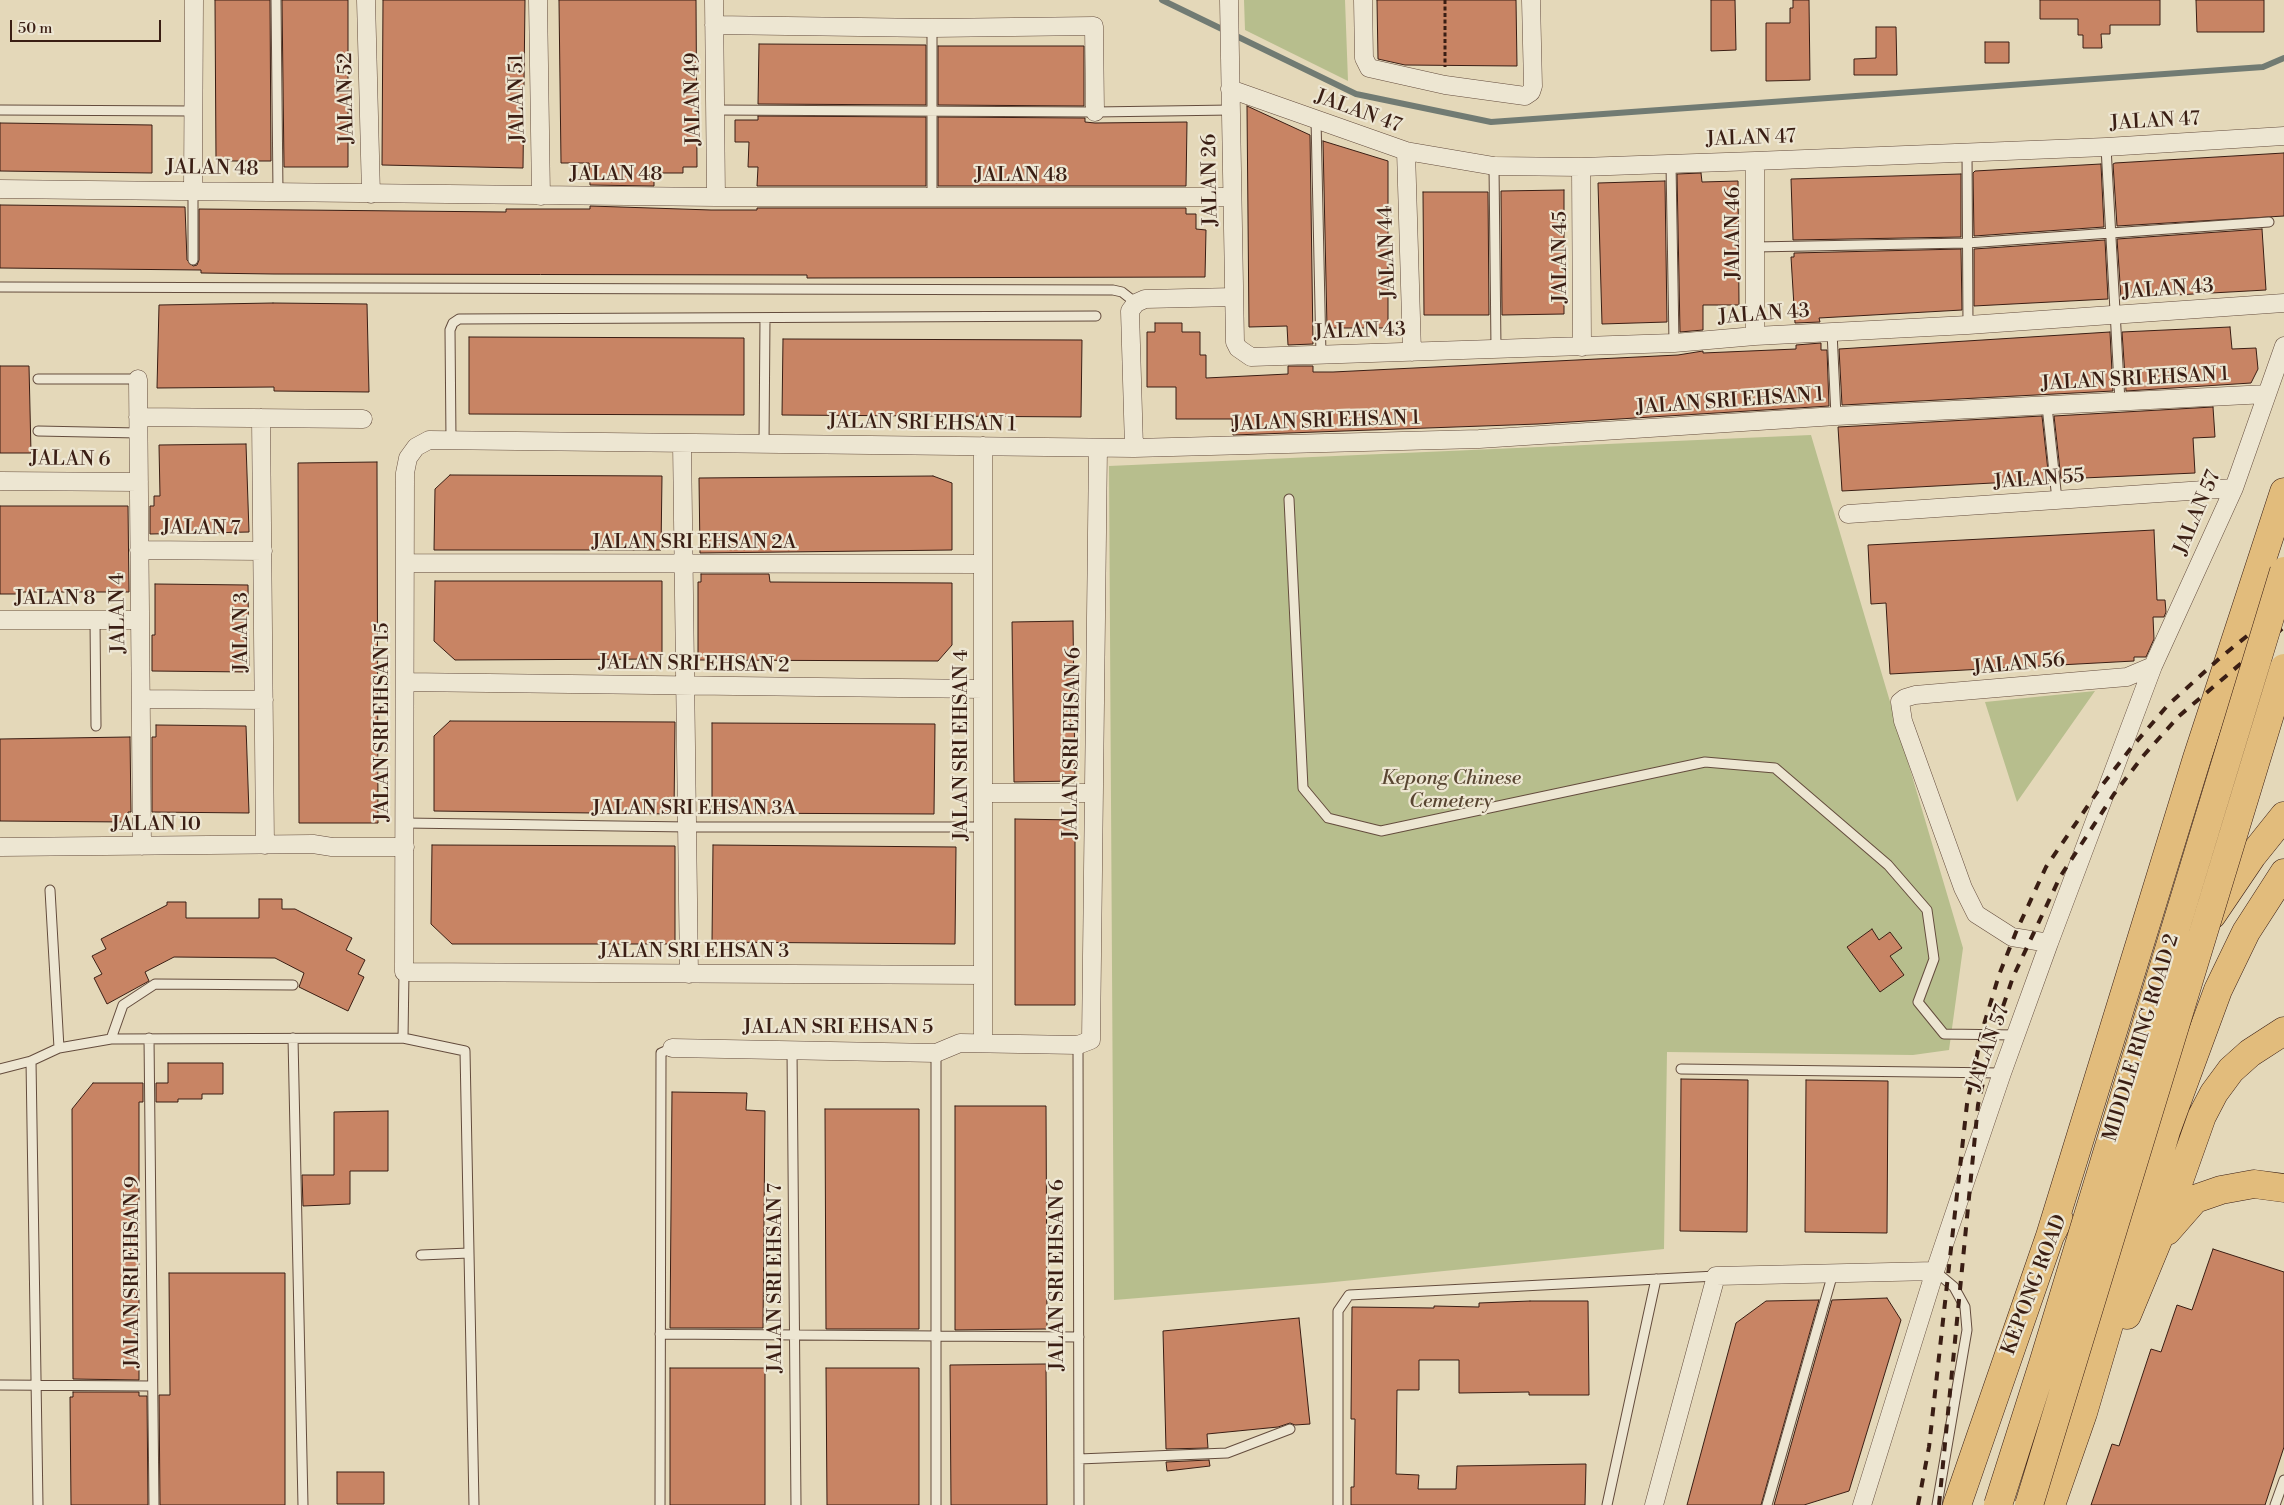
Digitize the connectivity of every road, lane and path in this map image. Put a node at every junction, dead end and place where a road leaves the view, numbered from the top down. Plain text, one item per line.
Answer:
1 (194, 0) edge
2 (276, 0) edge
3 (366, 0) edge
4 (538, 0) edge
5 (714, 0) edge
6 (1362, 0) edge
7 (1444, 0) edge
8 (1531, 0) edge
9 (1228, 4) edge
10 (714, 25) junction
11 (932, 28) junction
12 (1230, 82) junction
13 (1446, 85) junction
14 (0, 110) edge
15 (715, 110) junction
16 (1231, 110) junction
17 (194, 111) junction
18 (933, 111) junction
19 (1094, 112) junction
20 (1316, 119) junction
21 (2284, 136) edge
22 (2106, 147) junction
23 (1406, 151) junction
24 (1967, 152) junction
25 (1755, 160) junction
26 (1671, 164) junction
27 (1494, 166) junction
28 (1581, 166) junction
29 (0, 189) edge
30 (194, 190) junction
31 (278, 192) junction
32 (371, 194) junction
33 (541, 196) junction
34 (716, 197) junction
35 (932, 197) junction
36 (1232, 197) junction
37 (2269, 222) dead end
38 (2110, 233) junction
39 (1967, 243) junction
40 (1755, 247) junction
41 (194, 260) dead end
42 (0, 286) edge
43 (1234, 297) junction
44 (1136, 303) junction
45 (2284, 303) edge
46 (2115, 315) junction
47 (1096, 316) dead end
48 (765, 318) junction
49 (1968, 324) junction
50 (1832, 332) junction
51 (1754, 336) junction
52 (1674, 343) junction
53 (2284, 346) edge
54 (1582, 347) junction
55 (1496, 349) junction
56 (1412, 352) junction
57 (1321, 355) junction
58 (1246, 356) joint
59 (38, 379) dead end
60 (138, 379) joint
61 (2267, 394) junction
62 (2120, 402) junction
63 (2047, 406) junction
64 (1836, 416) junction
65 (261, 418) junction
66 (363, 419) dead end
67 (138, 425) junction
68 (38, 432) dead end
69 (451, 440) junction
70 (682, 443) junction
71 (764, 444) junction
72 (983, 446) junction
73 (1098, 448) junction
74 (1134, 448) junction
75 (405, 473) joint
76 (0, 481) edge
77 (138, 482) junction
78 (2234, 488) junction
79 (2284, 492) edge
80 (1289, 499) dead end
81 (2057, 500) junction
82 (1848, 514) dead end
83 (2284, 541) edge
84 (139, 550) junction
85 (263, 551) junction
86 (405, 563) junction
87 (682, 564) junction
88 (983, 564) junction
89 (2284, 571) edge
90 (2284, 579) edge
91 (0, 620) edge
92 (95, 620) junction
93 (140, 620) junction
94 (2153, 666) junction
95 (2284, 668) edge
96 (405, 682) junction
97 (684, 686) junction
98 (983, 689) junction
99 (141, 699) junction
100 (264, 700) junction
101 (96, 726) dead end
102 (2197, 758) junction
103 (983, 793) junction
104 (1094, 793) junction
105 (2284, 816) edge
106 (983, 826) junction
107 (688, 827) junction
108 (404, 835) junction
109 (265, 845) junction
110 (142, 846) junction
111 (0, 847) edge
112 (2284, 873) edge
113 (50, 890) dead end
114 (2049, 943) junction
115 (404, 972) junction
116 (689, 974) junction
117 (983, 975) junction
118 (293, 985) dead end
119 (2284, 1030) edge
120 (2016, 1035) junction
121 (111, 1038) junction
122 (149, 1038) junction
123 (293, 1038) junction
124 (403, 1038) junction
125 (1085, 1042) junction
126 (983, 1043) junction
127 (59, 1048) junction
128 (672, 1048) joint
129 (792, 1050) junction
130 (936, 1053) junction
131 (31, 1061) junction
132 (0, 1069) edge
133 (1681, 1069) dead end
134 (2002, 1073) junction
135 (2284, 1188) edge
136 (2050, 1236) junction
137 (2158, 1240) junction
138 (469, 1253) junction
139 (421, 1255) dead end
140 (1935, 1271) junction
141 (1833, 1273) junction
142 (1716, 1276) junction
143 (1656, 1279) junction
144 (660, 1334) junction
145 (794, 1335) junction
146 (936, 1336) junction
147 (1079, 1337) junction
148 (0, 1386) edge
149 (36, 1386) junction
150 (151, 1386) junction
151 (2083, 1413) junction
152 (1290, 1429) dead end
153 (1079, 1459) junction
154 (2284, 1480) edge
155 (38, 1505) edge
156 (154, 1505) edge
157 (303, 1505) edge
158 (474, 1505) edge
159 (660, 1505) edge
160 (796, 1505) edge
161 (936, 1505) edge
162 (1080, 1505) edge
163 (1338, 1505) edge
164 (1607, 1505) edge
165 (1654, 1505) edge
166 (1767, 1505) edge
167 (1862, 1505) edge
168 (1937, 1505) edge
169 (1957, 1505) edge
170 (1998, 1505) edge
171 (2029, 1505) edge
172 (2051, 1505) edge
173 (2275, 1505) edge

1 - 17 street
2 - 31 lane
3 - 32 street, JALAN 52
4 - 33 street, JALAN 51
5 - 10 street, JALAN 49
6 - 13 street
7 - 13 path
8 - 13 street
9 - 12 street, JALAN 26
10 - 11 street
10 - 15 street, JALAN 49
11 - 18 lane
11 - 19 street
12 - 16 street, JALAN 26
12 - 20 street, JALAN 47
14 - 17 lane
15 - 18 lane
15 - 34 street, JALAN 49
16 - 19 lane
16 - 36 street, JALAN 26
17 - 30 street
18 - 19 lane
18 - 35 lane
20 - 23 street, JALAN 47
20 - 57 lane
21 - 22 street, JALAN 47
22 - 24 street, JALAN 47
22 - 38 lane
23 - 27 street, JALAN 47
23 - 56 street, JALAN 44
24 - 25 street, JALAN 47
24 - 39 lane
25 - 26 street, JALAN 47
25 - 40 street, JALAN 46
26 - 28 street, JALAN 47
26 - 52 lane
27 - 28 street, JALAN 47
27 - 55 lane
28 - 54 street, JALAN 45
29 - 30 street, JALAN 48
30 - 31 street, JALAN 48
30 - 41 lane
31 - 32 street, JALAN 48
32 - 33 street, JALAN 48
33 - 34 street, JALAN 48
34 - 35 street, JALAN 48
35 - 36 street, JALAN 48
36 - 43 street, JALAN 26
37 - 38 lane
38 - 39 lane
38 - 46 lane
39 - 40 lane
39 - 49 lane
40 - 51 street, JALAN 46
42 - 44 lane
43 - 44 street
43 - 58 street, JALAN 26
44 - 74 street
45 - 46 street, JALAN 43
46 - 49 street, JALAN 43
46 - 62 lane
47 - 48 lane
48 - 69 lane
48 - 71 lane
49 - 50 street, JALAN 43
50 - 51 street, JALAN 43
50 - 64 lane
51 - 52 street, JALAN 43
52 - 54 street, JALAN 43
53 - 61 street, JALAN 57
54 - 55 street, JALAN 43
55 - 56 street, JALAN 43
56 - 57 street, JALAN 43
57 - 58 street, JALAN 43
59 - 60 lane
60 - 67 street, JALAN 4
61 - 62 street, JALAN SRI EHSAN 1
61 - 78 street, JALAN 57
62 - 63 street, JALAN SRI EHSAN 1
63 - 64 street, JALAN SRI EHSAN 1
63 - 81 lane
64 - 74 street, JALAN SRI EHSAN 1
65 - 66 street
65 - 67 street
65 - 85 street, JALAN 3
67 - 68 lane
67 - 77 street, JALAN 4
69 - 70 street, JALAN SRI EHSAN 1
69 - 75 street, JALAN SRI EHSAN 1
70 - 71 street, JALAN SRI EHSAN 1
70 - 87 street
71 - 72 street, JALAN SRI EHSAN 1
72 - 73 street, JALAN SRI EHSAN 1
72 - 88 street, JALAN SRI EHSAN 4
73 - 74 street, JALAN SRI EHSAN 1
73 - 104 street, JALAN SRI EHSAN 6
75 - 86 street, JALAN SRI EHSAN 15
76 - 77 street, JALAN 6
77 - 84 street, JALAN 4
78 - 81 street, JALAN 55
78 - 94 street, JALAN 57
79 - 102 main road
80 - 120 lane
81 - 82 street, JALAN 55
83 - 90 main road
84 - 85 street, JALAN 7
84 - 93 street, JALAN 4
85 - 100 street, JALAN 3
86 - 87 street, JALAN SRI EHSAN 2A
86 - 96 street, JALAN SRI EHSAN 15
87 - 88 street, JALAN SRI EHSAN 2A
87 - 97 street
88 - 98 street, JALAN SRI EHSAN 4
89 - 170 main road, MIDDLE RING ROAD 2, bridge
91 - 92 street, JALAN 8
92 - 93 street, JALAN 8
92 - 101 lane
93 - 99 street, JALAN 4
94 - 114 street, JALAN 57
94 - 114 street, JALAN 56
95 - 102 main road
95 - 171 main road, MIDDLE RING ROAD 2, bridge
96 - 97 street, JALAN SRI EHSAN 2
96 - 108 street, JALAN SRI EHSAN 15
97 - 98 street, JALAN SRI EHSAN 2
97 - 107 street
98 - 103 street, JALAN SRI EHSAN 4
99 - 100 street
99 - 110 street, JALAN 4
100 - 109 street, JALAN 3
102 - 136 main road
103 - 104 street
103 - 106 street, JALAN SRI EHSAN 4
104 - 125 street, JALAN SRI EHSAN 6
105 - 136 main road, KEPONG ROAD, bridge
106 - 107 lane, JALAN SRI EHSAN 3A
106 - 117 street, JALAN SRI EHSAN 4
107 - 108 lane, JALAN SRI EHSAN 3A
107 - 116 street
108 - 109 street, JALAN 10
108 - 115 street, JALAN SRI EHSAN 15
109 - 110 street, JALAN 10
110 - 111 street, JALAN 10
112 - 151 main road
113 - 127 lane
114 - 120 street, JALAN 57
115 - 116 street, JALAN SRI EHSAN 3
115 - 124 lane
116 - 117 street, JALAN SRI EHSAN 3
117 - 126 street, JALAN SRI EHSAN 4
118 - 121 lane
119 - 137 main road
120 - 134 street, JALAN 57
121 - 122 lane
121 - 127 lane
122 - 123 lane
122 - 150 lane, JALAN SRI EHSAN 9
123 - 124 lane
123 - 157 lane
124 - 138 lane
125 - 126 street, JALAN SRI EHSAN 5
125 - 147 lane, JALAN SRI EHSAN 6
126 - 130 street, JALAN SRI EHSAN 5
127 - 131 lane
128 - 129 street, JALAN SRI EHSAN 5
128 - 144 lane
129 - 130 street, JALAN SRI EHSAN 5
129 - 145 lane, JALAN SRI EHSAN 7
130 - 146 lane
131 - 132 lane
131 - 149 lane
133 - 134 lane
134 - 140 street, JALAN 57
135 - 137 main road
136 - 169 main road, KEPONG ROAD
137 - 151 main road
138 - 139 lane
138 - 158 lane
140 - 141 street
140 - 167 street, JALAN 57
140 - 168 lane
141 - 142 street
141 - 166 lane
142 - 143 lane
142 - 165 street
143 - 163 lane
143 - 164 lane
144 - 145 lane
144 - 159 lane
145 - 146 lane
145 - 160 lane, JALAN SRI EHSAN 7
146 - 147 lane
146 - 161 lane
147 - 153 lane, JALAN SRI EHSAN 6
148 - 149 lane
149 - 150 lane
149 - 155 lane
150 - 156 lane, JALAN SRI EHSAN 9
151 - 172 main road
152 - 153 lane
153 - 162 lane, JALAN SRI EHSAN 6
154 - 173 lane

